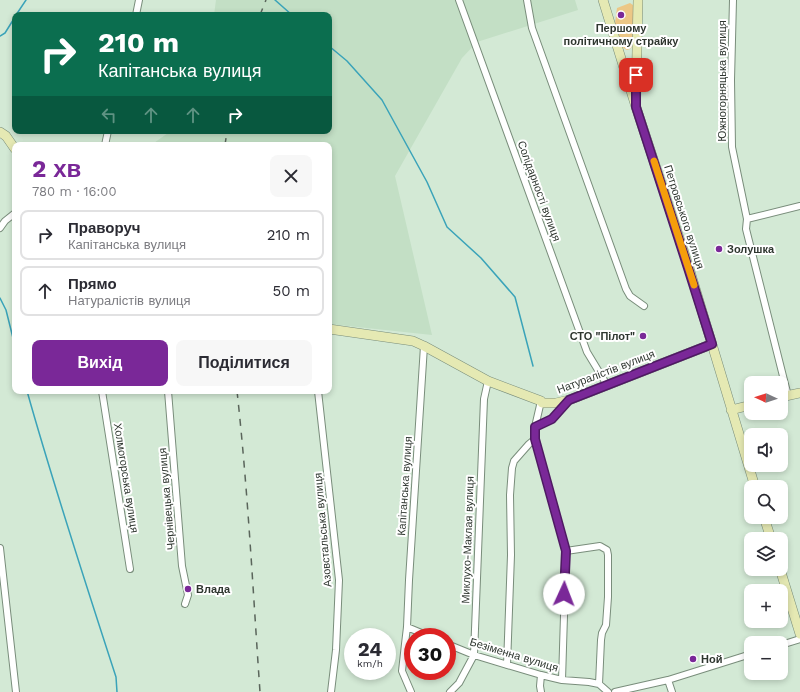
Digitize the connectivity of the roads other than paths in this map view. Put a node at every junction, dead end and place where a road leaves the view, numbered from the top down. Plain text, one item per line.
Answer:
1 (139, 0) edge
2 (459, 0) edge
3 (527, 0) edge
4 (603, 0) edge
5 (638, 0) edge
6 (733, 0) edge
7 (137, 12) edge
8 (636, 107) junction
9 (0, 132) edge
10 (12, 145) edge
11 (800, 206) edge
12 (12, 215) edge
13 (747, 219) junction
14 (0, 228) edge
15 (644, 306) dead end
16 (332, 329) edge
17 (712, 344) junction
18 (424, 346) junction
19 (779, 376) edge
20 (488, 381) junction
21 (607, 385) junction
22 (800, 393) edge
23 (102, 394) edge
24 (168, 394) edge
25 (318, 394) edge
26 (788, 396) edge
27 (569, 400) junction
28 (541, 401) junction
29 (744, 407) edge
30 (731, 410) junction
31 (535, 427) junction
32 (535, 439) junction
33 (753, 480) edge
34 (0, 548) edge
35 (566, 551) junction
36 (130, 569) dead end
37 (782, 576) edge
38 (185, 604) dead end
39 (407, 627) joint
40 (800, 634) edge
41 (800, 639) edge
42 (788, 643) edge
43 (456, 648) edge
44 (474, 655) junction
45 (744, 656) edge
46 (507, 665) junction
47 (541, 675) junction
48 (562, 680) junction
49 (668, 680) junction
50 (599, 684) junction
51 (16, 692) edge
52 (331, 692) edge
53 (411, 692) edge
54 (450, 692) edge
55 (541, 692) edge
56 (608, 692) edge
57 (615, 692) edge
58 (672, 692) edge

1 - 7 street
2 - 21 street, Солідарності вулиця
3 - 15 street
4 - 8 main road, Петровського вулиця
5 - 8 main road
6 - 13 street, Южногорняцька вулиця
8 - 17 main road, Петровського вулиця
9 - 10 main road
11 - 13 street
12 - 14 street
13 - 19 street, Южногорняцька вулиця
16 - 18 main road, Натуралістів вулиця
17 - 21 main road, Натуралістів вулиця
17 - 30 main road, Петровського вулиця
18 - 20 main road, Натуралістів вулиця
18 - 39 street, Капітанська вулиця
20 - 28 main road, Натуралістів вулиця
20 - 44 street, Миклухо-Маклая вулиця
21 - 27 main road, Натуралістів вулиця
22 - 26 main road
23 - 36 street, Холмогорська вулиця
24 - 38 street, Чернівецька вулиця
25 - 52 street, Азовстальська вулиця
27 - 28 main road, Натуралістів вулиця
27 - 31 street
28 - 31 street
29 - 30 main road
30 - 33 main road, Петровського вулиця
31 - 32 street
32 - 35 street
32 - 46 street
34 - 51 street
35 - 48 street
35 - 50 street
37 - 40 main road
39 - 53 street, Капітанська вулиця
41 - 42 street
43 - 44 street, Безіменна вулиця
44 - 46 street, Безіменна вулиця
44 - 54 street, Миклухо-Маклая вулиця
45 - 49 street
46 - 47 street, Безіменна вулиця
47 - 48 street, Безіменна вулиця
47 - 55 street
48 - 50 street, Безіменна вулиця
49 - 57 street
49 - 58 street
50 - 56 street

